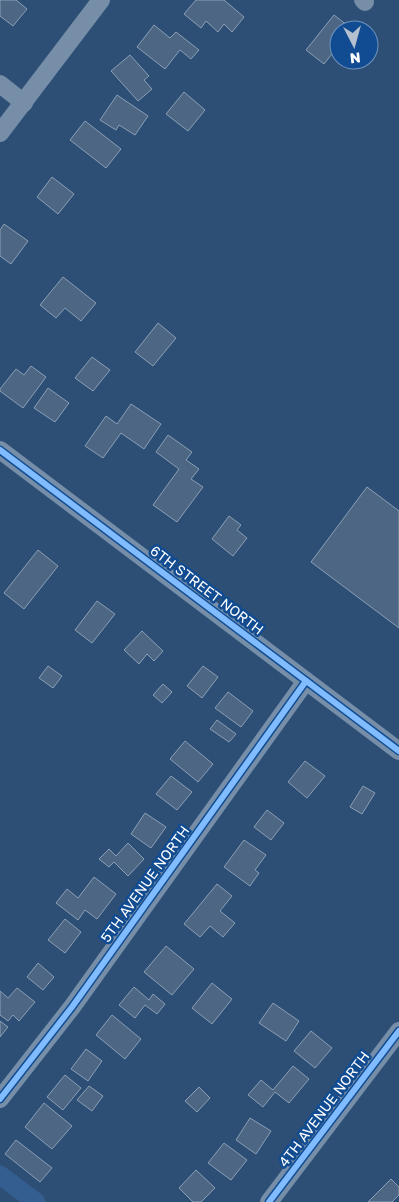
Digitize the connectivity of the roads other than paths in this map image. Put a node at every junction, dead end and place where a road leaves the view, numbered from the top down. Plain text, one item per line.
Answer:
1 (101, 0) edge
2 (0, 84) edge
3 (24, 102) junction
4 (0, 133) edge
5 (0, 450) edge
6 (306, 681) junction
7 (399, 751) edge
8 (399, 1031) edge
9 (0, 1099) edge
10 (269, 1202) edge

1 - 3 street
2 - 3 street
3 - 4 street
5 - 6 street, 6TH STREET NORTH
6 - 7 street, 6TH STREET NORTH
6 - 9 street, 5TH AVENUE NORTH
8 - 10 street, 4TH AVENUE NORTH

